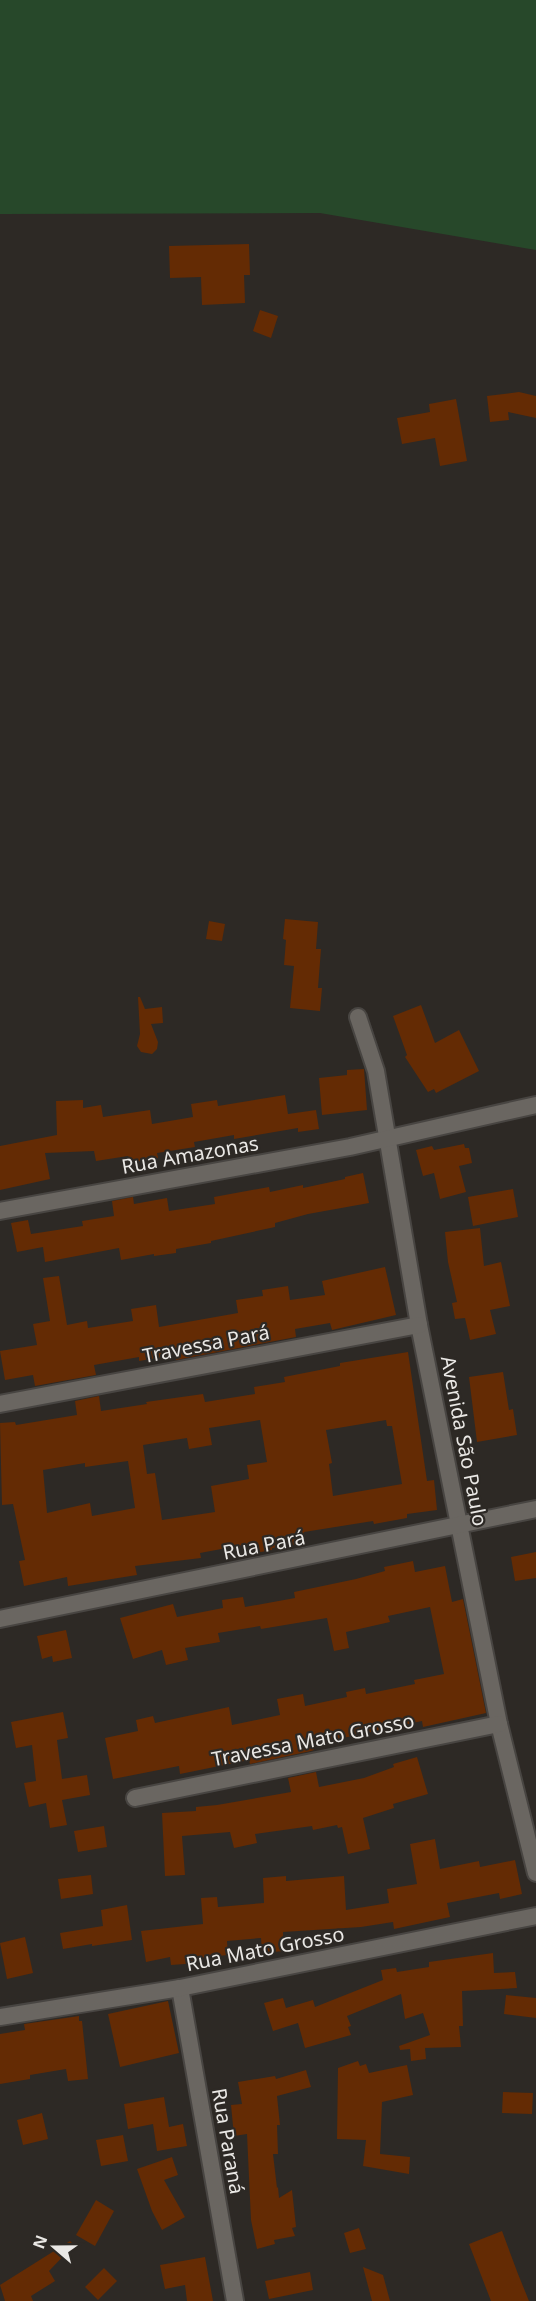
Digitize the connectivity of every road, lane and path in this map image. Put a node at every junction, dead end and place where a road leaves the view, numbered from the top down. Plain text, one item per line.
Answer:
1 (358, 1017) dead end
2 (536, 1105) edge
3 (387, 1138) junction
4 (0, 1211) edge
5 (419, 1325) junction
6 (0, 1404) edge
7 (536, 1509) edge
8 (459, 1526) junction
9 (0, 1619) edge
10 (499, 1724) junction
11 (135, 1798) dead end
12 (536, 1873) edge
13 (536, 1916) edge
14 (180, 1988) junction
15 (0, 2017) edge
16 (235, 2301) edge

1 - 3 street, Avenida São Paulo
2 - 3 street, Rua Amazonas
3 - 4 street, Rua Amazonas
3 - 5 street, Avenida São Paulo
5 - 6 street, Travessa Pará
5 - 8 street, Avenida São Paulo
7 - 8 street, Rua Pará
8 - 9 street, Rua Pará
8 - 10 street, Avenida São Paulo
10 - 11 street, Travessa Mato Grosso
10 - 12 street, Avenida São Paulo
13 - 14 street, Rua Mato Grosso
14 - 15 street, Rua Mato Grosso
14 - 16 street, Rua Paraná

